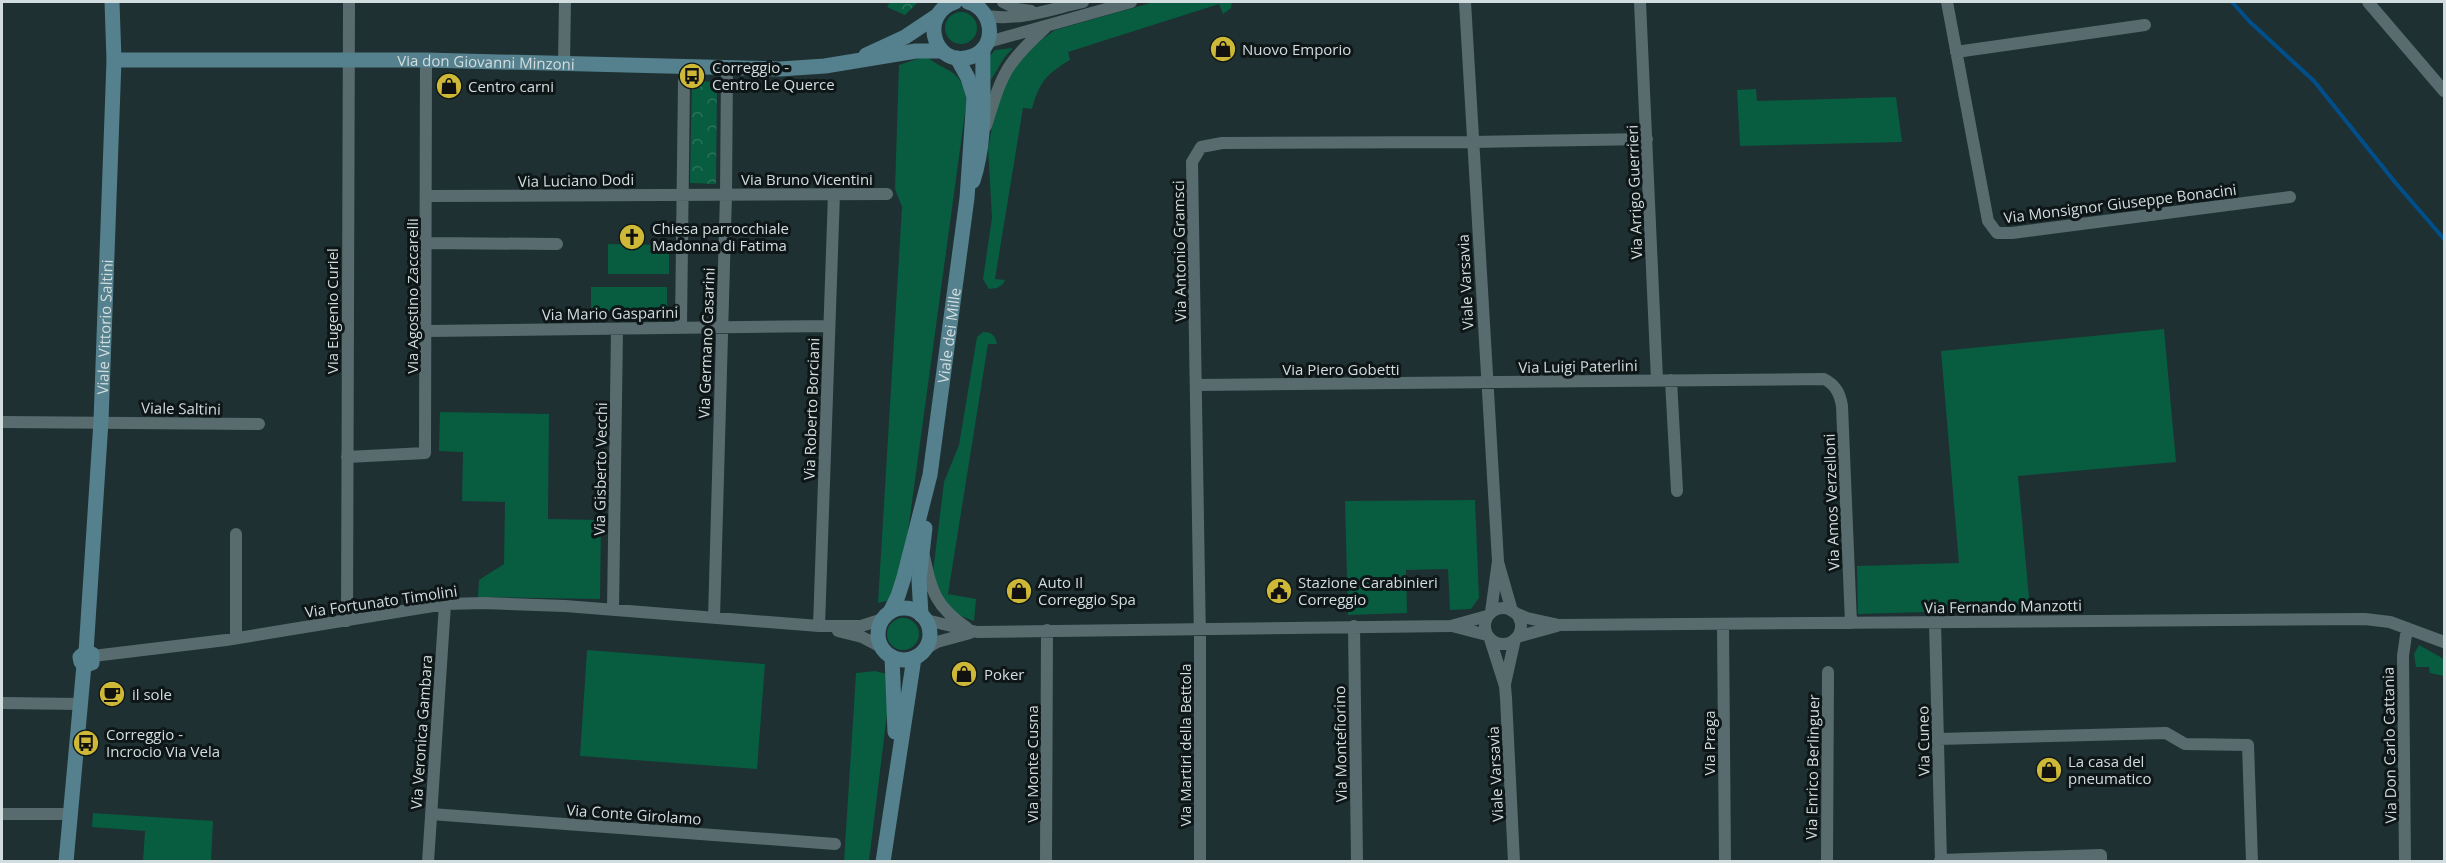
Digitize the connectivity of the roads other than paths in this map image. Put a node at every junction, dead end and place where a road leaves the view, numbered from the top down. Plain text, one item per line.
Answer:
1 (112, 2) edge
2 (349, 2) edge
3 (565, 2) edge
4 (955, 2) edge
5 (968, 2) edge
6 (1003, 2) edge
7 (1083, 2) edge
8 (1131, 2) edge
9 (1465, 2) edge
10 (1640, 2) edge
11 (1947, 2) edge
12 (2368, 2) edge
13 (940, 9) edge
14 (983, 9) edge
15 (1042, 12) junction
16 (2145, 25) dead end
17 (1047, 26) junction
18 (985, 46) junction
19 (942, 51) junction
20 (1956, 52) junction
21 (957, 58) junction
22 (858, 59) junction
23 (114, 60) junction
24 (348, 60) junction
25 (426, 60) junction
26 (564, 62) junction
27 (727, 68) junction
28 (684, 81) dead end
29 (2445, 91) edge
30 (1647, 140) junction
31 (1473, 142) junction
32 (981, 144) junction
33 (682, 194) junction
34 (726, 194) junction
35 (834, 194) junction
36 (887, 194) dead end
37 (427, 196) junction
38 (2290, 197) dead end
39 (967, 198) junction
40 (427, 243) junction
41 (557, 244) dead end
42 (681, 326) junction
43 (722, 326) junction
44 (829, 326) junction
45 (617, 329) junction
46 (427, 331) junction
47 (1657, 380) junction
48 (1671, 380) junction
49 (1486, 383) junction
50 (1832, 383) joint
51 (1197, 385) junction
52 (101, 421) junction
53 (2, 422) edge
54 (259, 424) dead end
55 (347, 457) junction
56 (930, 475) junction
57 (1677, 491) dead end
58 (236, 534) dead end
59 (922, 550) junction
60 (1498, 561) junction
61 (445, 604) junction
62 (613, 610) junction
63 (1514, 612) junction
64 (1489, 614) junction
65 (886, 616) junction
66 (714, 618) junction
67 (924, 618) junction
68 (347, 621) junction
69 (1935, 622) junction
70 (1851, 623) junction
71 (1559, 625) junction
72 (1723, 625) junction
73 (819, 626) junction
74 (1354, 626) junction
75 (1451, 626) junction
76 (2407, 628) junction
77 (1200, 629) junction
78 (1047, 630) junction
79 (973, 632) junction
80 (1488, 637) junction
81 (236, 638) junction
82 (1516, 638) junction
83 (2445, 642) edge
84 (887, 652) junction
85 (919, 654) junction
86 (88, 657) junction
87 (1828, 672) dead end
88 (1504, 686) junction
89 (2, 703) edge
90 (79, 704) junction
91 (1938, 739) junction
92 (896, 766) junction
93 (2, 814) edge
94 (70, 814) junction
95 (431, 814) junction
96 (835, 844) dead end
97 (66, 861) edge
98 (428, 861) edge
99 (883, 861) edge
100 (1046, 861) edge
101 (1200, 861) edge
102 (1357, 861) edge
103 (1514, 861) edge
104 (1725, 861) edge
105 (1827, 861) edge
106 (1941, 861) edge
107 (2101, 861) edge
108 (2253, 861) edge
109 (2405, 861) edge

1 - 23 street, Viale Vittorio Saltini
2 - 24 street, Via Eugenio Curiel
3 - 26 street
4 - 13 street
5 - 14 street
6 - 15 street
7 - 15 street
8 - 17 street
9 - 31 street, Viale Varsavia
10 - 30 street, Via Arrigo Guerrieri
11 - 20 street, Via Monsignor Giuseppe Bonacini
12 - 29 street
13 - 19 street
13 - 22 street, Via don Giovanni Minzoni
14 - 15 street
14 - 18 street, Viale dei Mille
16 - 20 street
17 - 18 street
17 - 32 street, Viale dei Mille
18 - 21 street
18 - 32 street, Viale dei Mille
19 - 21 street
19 - 22 street, Via don Giovanni Minzoni
20 - 38 street, Via Monsignor Giuseppe Bonacini
21 - 39 street, Viale dei Mille
22 - 27 street, Via don Giovanni Minzoni
23 - 24 street, Via don Giovanni Minzoni
23 - 52 street, Viale Vittorio Saltini
24 - 25 street, Via don Giovanni Minzoni
24 - 55 street, Via Eugenio Curiel
25 - 26 street, Via don Giovanni Minzoni
25 - 37 street, Via Agostino Zaccarelli
26 - 27 street, Via don Giovanni Minzoni
27 - 34 street, Via Germano Casarini
28 - 33 street
30 - 31 street, Via Antonio Gramsci
30 - 47 street, Via Arrigo Guerrieri
31 - 49 street, Viale Varsavia
31 - 51 street, Via Antonio Gramsci
32 - 39 street, Viale dei Mille
33 - 34 street, Via Luciano Dodi
33 - 37 street, Via Luciano Dodi
33 - 42 street
34 - 35 street, Via Bruno Vicentini
34 - 43 street, Via Germano Casarini
35 - 36 street, Via Bruno Vicentini
35 - 44 street, Via Roberto Borciani
37 - 40 street, Via Agostino Zaccarelli
39 - 56 street, Viale dei Mille
40 - 41 street
40 - 46 street, Via Agostino Zaccarelli
42 - 43 street, Via Mario Gasparini
42 - 45 street, Via Mario Gasparini
43 - 44 street, Via Mario Gasparini
43 - 66 street, Via Germano Casarini
44 - 73 street, Via Roberto Borciani
45 - 46 street, Via Mario Gasparini
45 - 62 street, Via Gisberto Vecchi
46 - 55 street, Via Agostino Zaccarelli
47 - 48 street, Via Luigi Paterlini
47 - 49 street, Via Luigi Paterlini
48 - 50 street, Via Luigi Paterlini
48 - 57 street
49 - 51 street, Via Piero Gobetti
49 - 60 street, Viale Varsavia
50 - 70 street, Via Amos Verzelloni
51 - 77 street, Via Antonio Gramsci
52 - 53 street, Viale Saltini
52 - 54 street, Viale Saltini
52 - 86 street, Viale Vittorio Saltini
55 - 68 street, Via Eugenio Curiel
56 - 59 street, Viale dei Mille
56 - 65 street, Viale dei Mille
58 - 81 street
59 - 67 street, Viale dei Mille
59 - 79 street
60 - 63 street, Viale Varsavia
60 - 64 street, Viale Varsavia
61 - 62 street, Via Fortunato Timolini
61 - 68 street, Via Fortunato Timolini
61 - 95 street, Via Veronica Gambara
62 - 66 street, Via Fortunato Timolini
63 - 64 street
63 - 71 street, Via Fernando Manzotti
63 - 82 street, Viale Varsavia
64 - 75 street
64 - 80 street, Viale Varsavia
65 - 67 street
65 - 73 street, Via Fortunato Timolini
65 - 84 street, Viale dei Mille
66 - 73 street, Via Fortunato Timolini
67 - 79 street
67 - 85 street, Viale dei Mille
68 - 81 street, Via Fortunato Timolini
69 - 70 street, Via Fernando Manzotti
69 - 76 street, Via Fernando Manzotti
69 - 91 street, Via Cuneo
70 - 72 street, Via Fernando Manzotti
71 - 72 street, Via Fernando Manzotti
71 - 82 street, Via Fernando Manzotti
72 - 104 street, Via Praga
73 - 84 street, Via Fortunato Timolini
74 - 75 street
74 - 77 street
74 - 102 street, Via Montefiorino
75 - 80 street
76 - 83 street, Via Fernando Manzotti
76 - 109 street, Via Don Carlo Cattania
77 - 78 street
77 - 101 street, Via Martiri della Bettola
78 - 79 street
78 - 100 street, Via Monte Cusna
79 - 85 street
80 - 82 street
80 - 88 street, Viale Varsavia
81 - 86 street, Via Fortunato Timolini
82 - 88 street, Viale Varsavia
84 - 85 street
84 - 92 street, Viale dei Mille
85 - 92 street, Viale dei Mille
86 - 90 street, Viale Vittorio Saltini
87 - 105 street, Via Enrico Berlinguer
88 - 103 street, Viale Varsavia
89 - 90 street
90 - 94 street, Viale Vittorio Saltini
91 - 106 street, Via Cuneo
91 - 108 street
92 - 99 street, Viale dei Mille
93 - 94 street
94 - 97 street, Viale Vittorio Saltini
95 - 96 street, Via Conte Girolamo
95 - 98 street, Via Veronica Gambara
106 - 107 street, Via Cuneo

